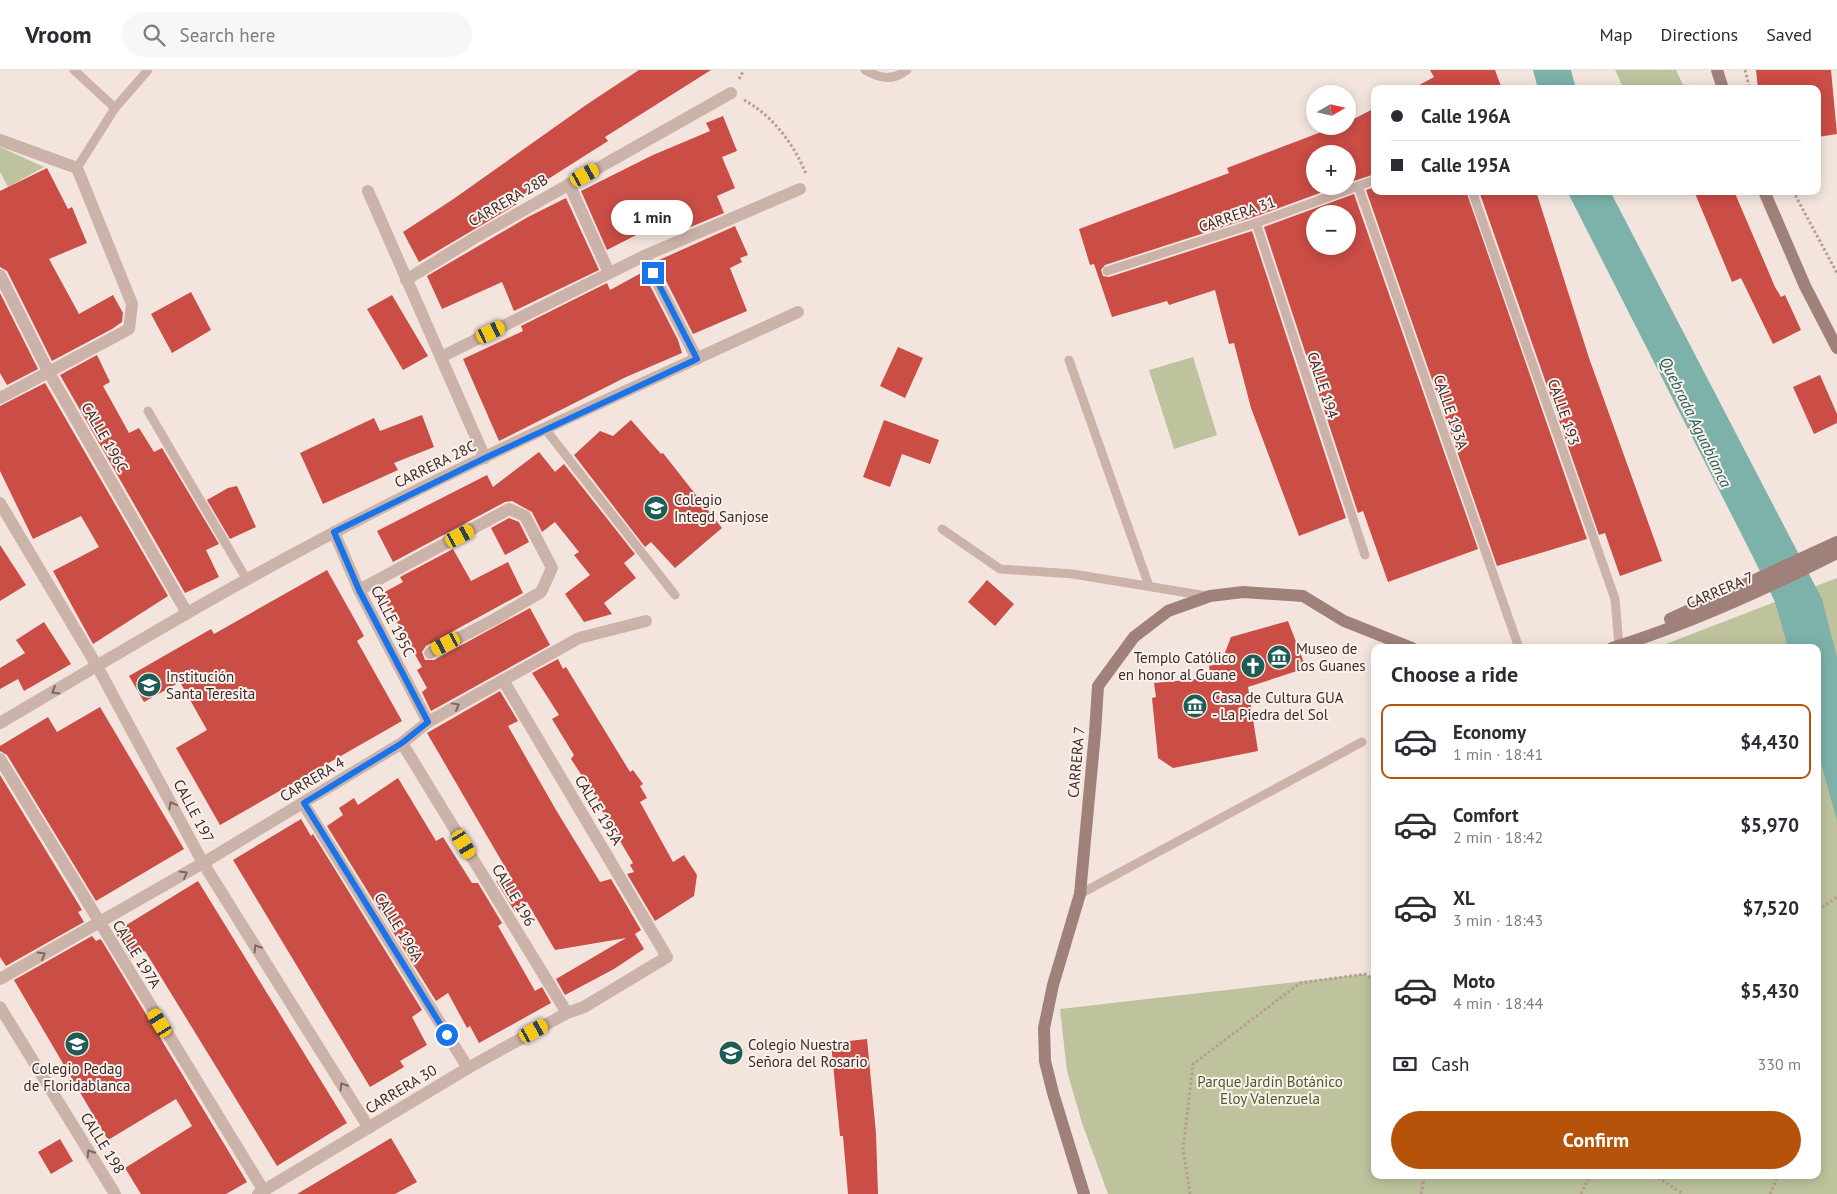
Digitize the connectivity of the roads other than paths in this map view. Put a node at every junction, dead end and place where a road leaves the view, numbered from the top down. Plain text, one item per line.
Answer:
1 (74, 70) edge
2 (148, 70) edge
3 (865, 70) edge
4 (907, 70) edge
5 (1717, 70) edge
6 (1722, 85) edge
7 (731, 93) road end
8 (115, 108) junction
9 (0, 140) edge
10 (77, 168) junction
11 (1371, 181) edge
12 (569, 184) junction
13 (1358, 186) junction
14 (800, 189) road end
15 (368, 191) dead end
16 (1473, 195) edge
17 (1766, 195) edge
18 (1256, 223) junction
19 (644, 256) junction
20 (1107, 271) dead end
21 (609, 273) junction
22 (0, 275) edge
23 (406, 280) junction
24 (798, 312) dead end
25 (1837, 348) edge
26 (440, 357) junction
27 (697, 359) junction
28 (1069, 360) dead end
29 (48, 371) junction
30 (0, 398) edge
31 (148, 410) dead end
32 (546, 430) junction
33 (485, 458) junction
34 (0, 503) edge
35 (942, 529) dead end
36 (334, 532) junction
37 (1837, 542) edge
38 (1837, 553) edge
39 (1365, 555) dead end
40 (1809, 562) junction
41 (247, 580) junction
42 (1148, 586) junction
43 (359, 590) junction
44 (675, 595) dead end
45 (1210, 596) junction
46 (187, 613) junction
47 (646, 621) dead end
48 (1402, 644) edge
49 (1518, 644) edge
50 (1615, 644) edge
51 (1621, 644) edge
52 (430, 653) dead end
53 (97, 666) junction
54 (502, 680) junction
55 (428, 722) junction
56 (0, 723) edge
57 (1362, 742) dead end
58 (402, 743) junction
59 (0, 759) edge
60 (304, 803) junction
61 (204, 863) junction
62 (1080, 894) junction
63 (99, 922) junction
64 (667, 956) joint
65 (0, 979) edge
66 (0, 1007) edge
67 (567, 1013) junction
68 (468, 1068) junction
69 (369, 1128) junction
70 (261, 1192) edge
71 (115, 1194) edge
72 (1084, 1194) edge

1 - 8 lane
2 - 8 lane
3 - 4 lane
5 - 6 main road
7 - 12 street, CARRERA 28B
8 - 10 lane
9 - 10 street
10 - 29 street
11 - 13 lane, CARRERA 31
12 - 21 street
12 - 23 street, CARRERA 28B
13 - 18 lane, CARRERA 31
13 - 49 lane, CALLE 193A
14 - 19 street
15 - 23 street
16 - 50 lane, CALLE 193
17 - 25 main road
18 - 20 lane, CARRERA 31
18 - 39 lane, CALLE 194
19 - 21 street
19 - 27 street
21 - 26 street
22 - 29 street, CALLE 196C
23 - 26 street
24 - 27 street, CARRERA 28C
26 - 33 street
27 - 32 street, CARRERA 28C
28 - 42 lane
29 - 30 street
29 - 46 street, CALLE 196C
31 - 41 lane
32 - 33 street, CARRERA 28C
32 - 44 lane
33 - 36 street, CARRERA 28C
34 - 53 street, CALLE 197
35 - 42 lane
36 - 41 street, CARRERA 28C
36 - 43 street, CALLE 195C
37 - 40 main road, CARRERA 7
38 - 40 main road, CARRERA 7
40 - 51 main road, CARRERA 7
41 - 46 street, CARRERA 28C
42 - 45 lane
43 - 52 street
43 - 55 street, CALLE 195C
45 - 48 main road, CARRERA 7
45 - 62 main road, CARRERA 7
46 - 53 street, CARRERA 28C
47 - 54 street, CARRERA 4
53 -> 56 street, CARRERA 28C
61 -> 53 street, CALLE 197
55 -> 54 street, CARRERA 4
54 - 64 street, CALLE 195A
55 - 58 street, CARRERA 4
57 - 62 lane
58 - 60 street, CARRERA 4
58 - 67 street, CALLE 196
59 - 63 street, CALLE 197A
60 - 61 street, CARRERA 4
60 - 68 street, CALLE 196A
63 -> 61 street, CARRERA 4
69 -> 61 street, CALLE 197
62 - 72 main road, CARRERA 7
65 -> 63 street, CARRERA 4
63 - 70 street, CALLE 197A
64 - 67 street, CARRERA 30
71 -> 66 street, CALLE 198
67 - 68 street, CARRERA 30
68 - 69 street, CARRERA 30
69 - 70 street, CARRERA 30

